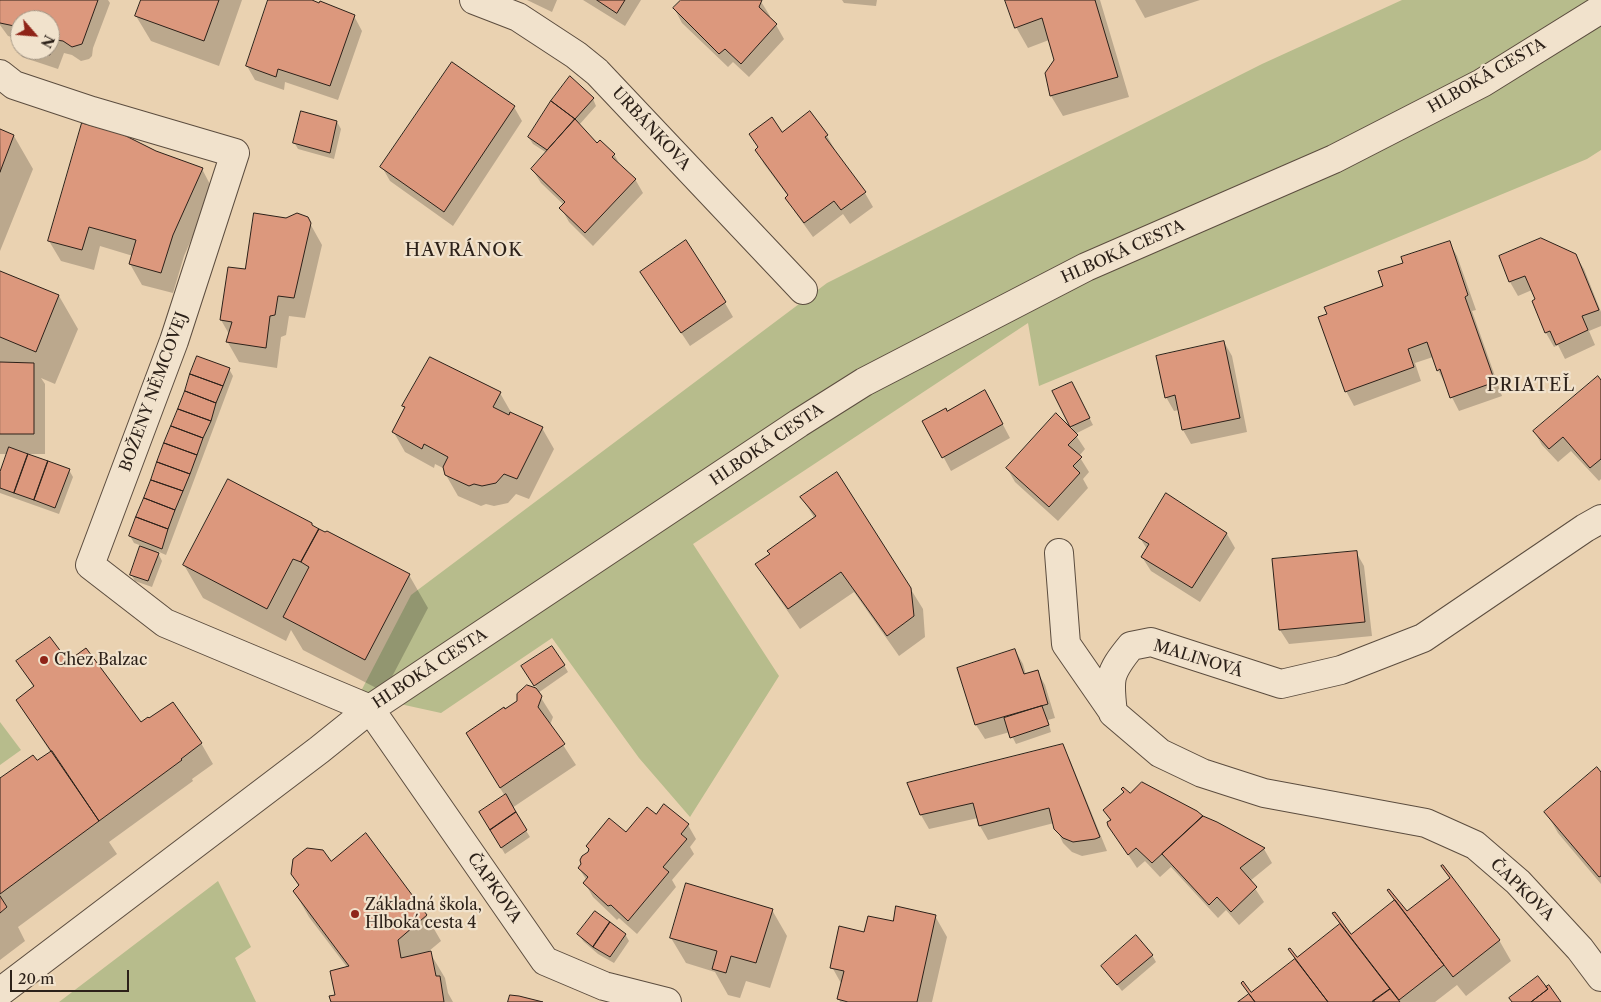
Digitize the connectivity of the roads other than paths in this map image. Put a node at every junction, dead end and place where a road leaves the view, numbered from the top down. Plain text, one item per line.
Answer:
1 (474, 0) edge
2 (1601, 9) edge
3 (0, 74) edge
4 (803, 290) dead end
5 (1601, 519) edge
6 (1059, 553) dead end
7 (370, 709) junction
8 (1113, 713) junction
9 (1601, 977) edge
10 (0, 992) edge
11 (667, 1002) edge

1 - 4 street, URBÁNKOVA
2 - 7 street, HLBOKÁ CESTA
3 - 7 street, BOŽENY NĚMCOVEJ
5 - 8 street, MALINOVÁ
6 - 8 street
7 - 10 street, HLBOKÁ CESTA
7 - 11 street, ČAPKOVA
8 - 9 street, ČAPKOVA

